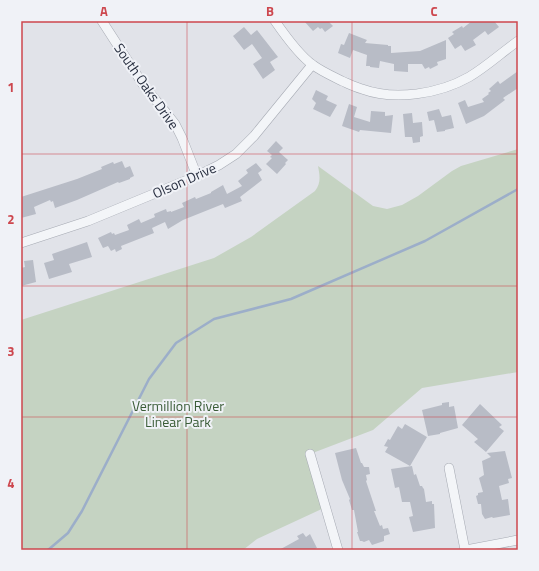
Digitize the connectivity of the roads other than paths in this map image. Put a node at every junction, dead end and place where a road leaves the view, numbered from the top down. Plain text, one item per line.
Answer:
1 (102, 21) edge
2 (275, 21) edge
3 (518, 41) edge
4 (312, 64) junction
5 (197, 176) junction
6 (21, 242) edge
7 (310, 454) dead end
8 (449, 468) dead end
9 (518, 540) edge
10 (338, 550) edge
11 (465, 550) edge

1 - 5 street, South Oaks Drive
2 - 4 street
3 - 4 street
4 - 5 street, Olson Drive
5 - 6 street, Olson Drive
7 - 10 street
8 - 11 street
9 - 11 street

